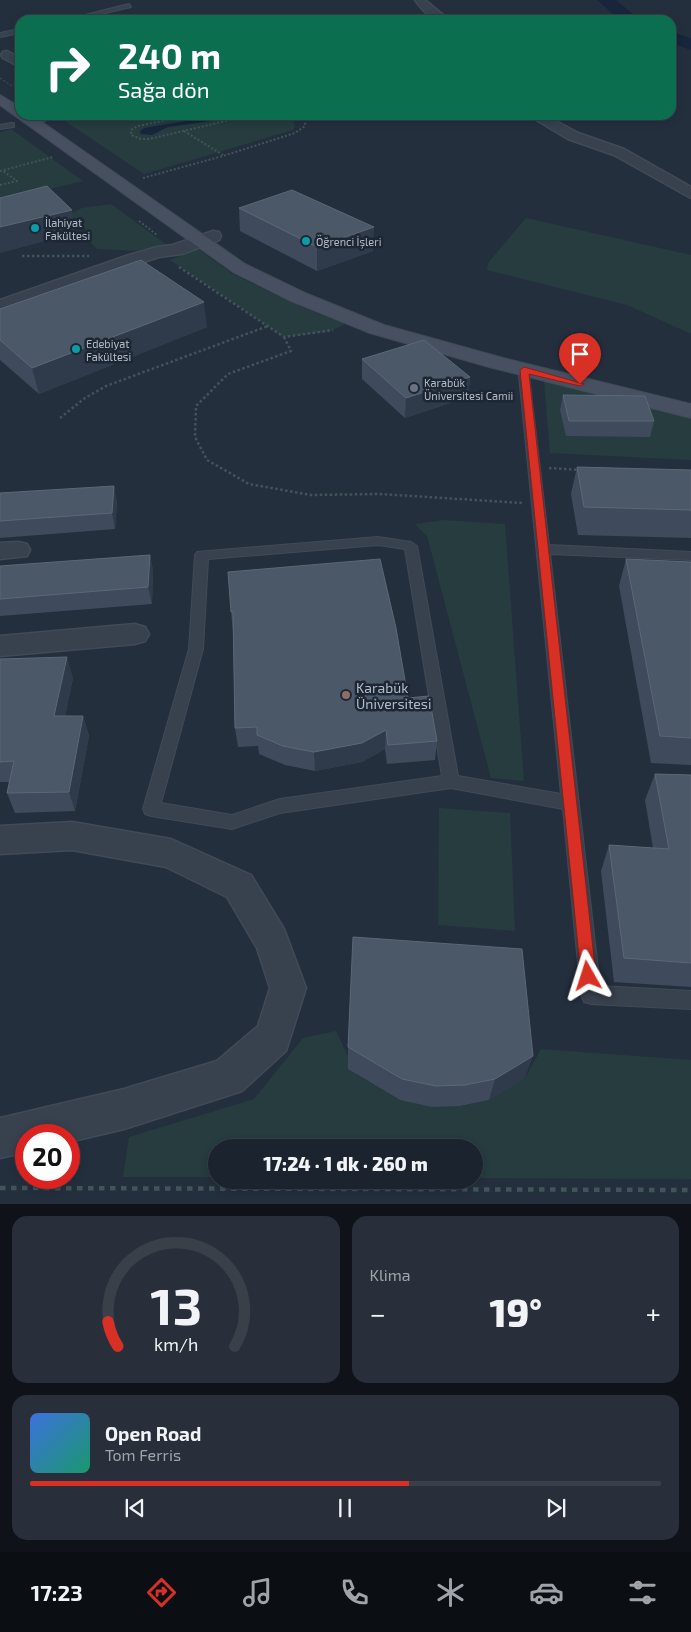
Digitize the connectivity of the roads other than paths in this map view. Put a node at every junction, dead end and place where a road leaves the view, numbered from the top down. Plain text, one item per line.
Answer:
1 (420, 0) edge
2 (129, 6) dead end
3 (90, 15) edge
4 (436, 15) edge
5 (15, 32) edge
6 (0, 35) edge
7 (7, 55) dead end
8 (15, 60) edge
9 (0, 86) edge
10 (15, 96) edge
11 (0, 98) edge
12 (15, 107) edge
13 (22, 120) edge
14 (35, 120) edge
15 (544, 120) edge
16 (0, 127) edge
17 (691, 193) edge
18 (206, 239) junction
19 (0, 306) edge
20 (524, 370) junction
21 (691, 397) edge
22 (691, 410) edge
23 (542, 549) junction
24 (691, 556) edge
25 (135, 634) dead end
26 (0, 646) edge
27 (451, 781) junction
28 (570, 803) junction
29 (0, 840) edge
30 (691, 1000) edge
31 (0, 1138) edge

1 - 4 street
2 - 3 lane
5 - 6 lane
7 - 8 street
9 - 10 main road
11 - 12 main road
13 - 16 lane
14 - 18 main road
15 - 17 street
18 - 19 street
18 - 20 main road
18 - 21 main road
20 - 22 main road
20 - 23 lane
23 - 24 lane
23 - 28 lane
25 - 26 street
27 - 27 lane
27 - 28 lane
28 - 30 lane
29 - 31 street

